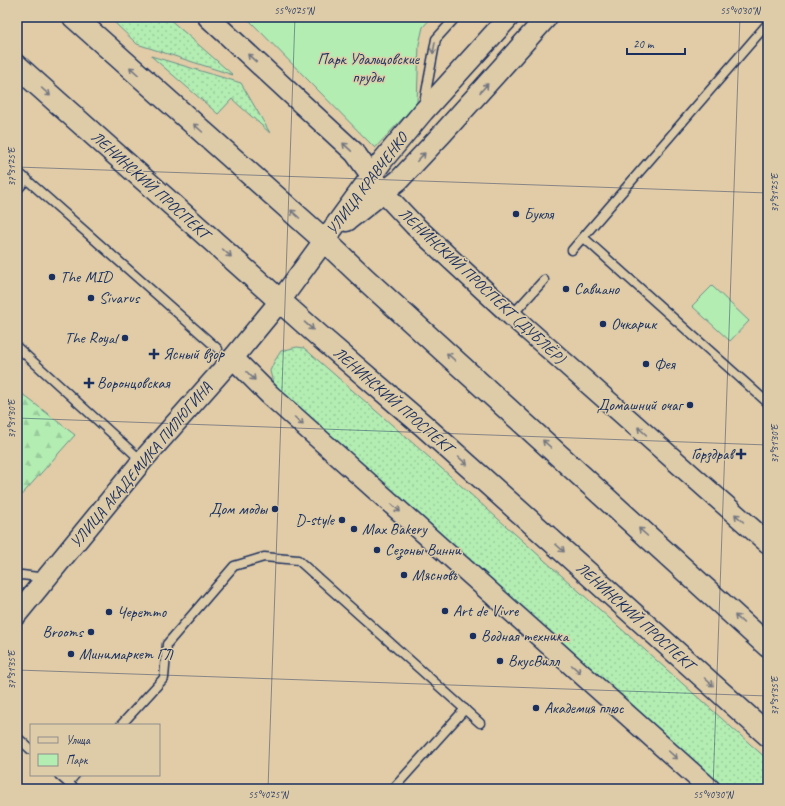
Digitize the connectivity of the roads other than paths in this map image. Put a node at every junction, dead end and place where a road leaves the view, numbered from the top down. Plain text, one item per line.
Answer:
1 (74, 17) edge
2 (208, 17) edge
3 (456, 17) edge
4 (509, 17) edge
5 (547, 17) edge
6 (768, 23) edge
7 (17, 66) edge
8 (423, 112) junction
9 (17, 170) edge
10 (27, 179) junction
11 (377, 185) junction
12 (17, 190) edge
13 (584, 238) junction
14 (324, 240) junction
15 (572, 250) dead end
16 (544, 280) dead end
17 (280, 301) junction
18 (512, 316) junction
19 (17, 347) edge
20 (225, 354) junction
21 (768, 403) edge
22 (142, 461) junction
23 (768, 544) edge
24 (17, 576) edge
25 (46, 578) junction
26 (17, 614) edge
27 (768, 646) edge
28 (465, 709) junction
29 (480, 723) dead end
30 (122, 724) edge
31 (768, 735) edge
32 (17, 737) edge
33 (30, 749) edge
34 (60, 776) edge
35 (74, 776) edge
36 (68, 783) junction
37 (75, 789) edge
38 (393, 789) edge
39 (710, 789) edge

14 -> 1 main road
11 -> 2 street, ЛЕНИНСКИЙ ПРОСПЕКТ (ДУБЛЁР)
3 -> 8 lane
4 - 8 street, УЛИЦА КРАВЧЕНКО
11 -> 5 street, УЛИЦА КРАВЧЕНКО
6 - 13 lane
7 -> 17 main road, ЛЕНИНСКИЙ ПРОСПЕКТ
8 - 11 street, УЛИЦА КРАВЧЕНКО
9 - 10 lane
10 - 12 lane
10 - 20 lane
11 - 14 street, УЛИЦА КРАВЧЕНКО
11 - 18 street, ЛЕНИНСКИЙ ПРОСПЕКТ (ДУБЛЁР)
13 - 15 lane
13 - 21 lane
14 - 17 street, УЛИЦА АКАДЕМИКА ПИЛЮГИНА
27 -> 14 main road
16 - 18 lane
17 - 20 street, УЛИЦА АКАДЕМИКА ПИЛЮГИНА
17 -> 31 main road, ЛЕНИНСКИЙ ПРОСПЕКТ
23 -> 18 street, ЛЕНИНСКИЙ ПРОСПЕКТ (ДУБЛЁР)
19 - 22 lane
20 - 22 street, УЛИЦА АКАДЕМИКА ПИЛЮГИНА
20 -> 39 street
22 - 25 street, УЛИЦА АКАДЕМИКА ПИЛЮГИНА
24 - 25 lane
25 - 26 street, УЛИЦА АКАДЕМИКА ПИЛЮГИНА
28 - 29 lane
28 - 30 lane
28 - 38 lane
32 - 33 lane
34 - 36 lane
35 - 36 lane
36 - 37 lane

